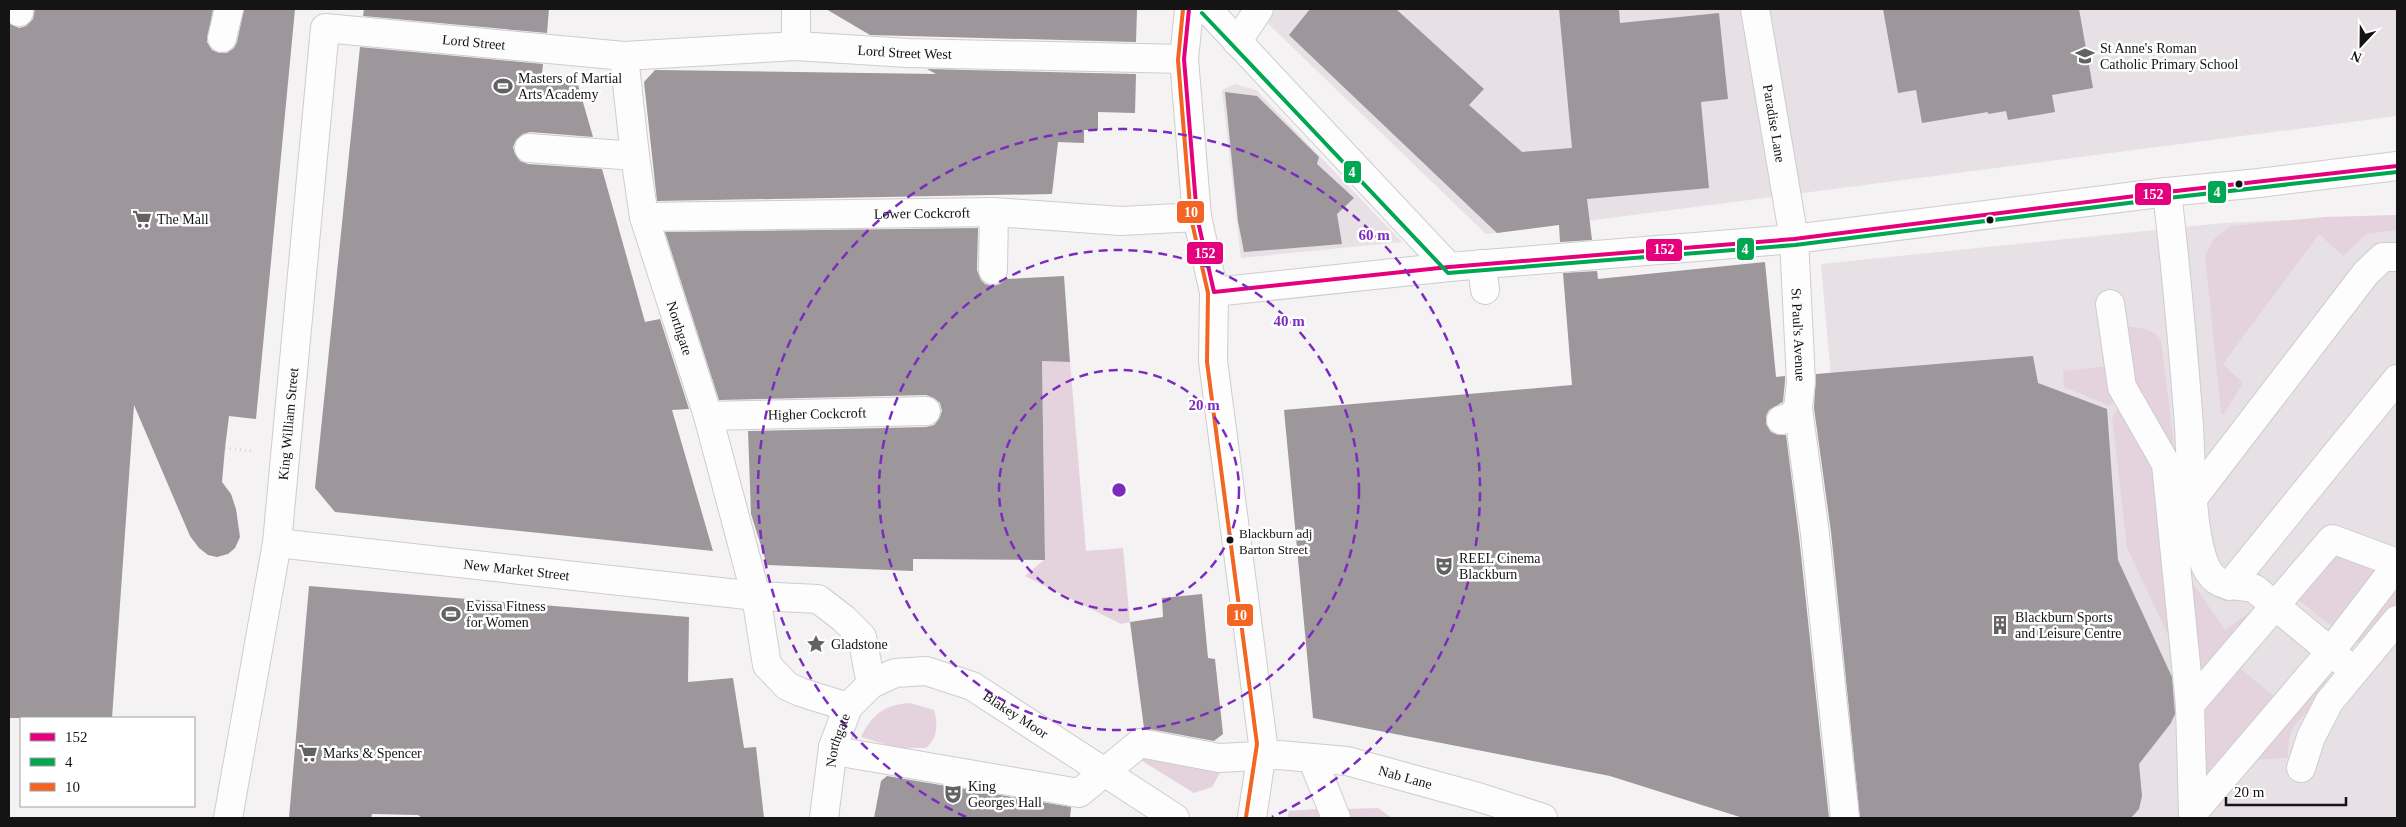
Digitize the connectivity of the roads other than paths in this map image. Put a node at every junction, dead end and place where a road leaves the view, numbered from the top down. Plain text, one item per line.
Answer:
1 (229, 9) edge
2 (796, 9) edge
3 (1189, 9) edge
4 (1207, 9) edge
5 (1259, 9) edge
6 (1754, 9) edge
7 (325, 28) joint
8 (222, 38) dead end
9 (1237, 42) junction
10 (796, 46) junction
11 (624, 56) junction
12 (1184, 60) junction
13 (529, 148) dead end
14 (634, 156) junction
15 (2397, 166) edge
16 (2167, 192) junction
17 (994, 212) junction
18 (644, 217) junction
19 (1197, 217) junction
20 (1794, 239) junction
21 (2397, 256) edge
22 (1449, 267) junction
23 (992, 270) dead end
24 (1214, 292) junction
25 (2110, 304) dead end
26 (2397, 379) edge
27 (926, 411) dead end
28 (708, 416) junction
29 (2194, 497) junction
30 (277, 543) junction
31 (2397, 564) edge
32 (2229, 586) junction
33 (756, 596) junction
34 (2276, 606) junction
35 (2397, 620) edge
36 (2331, 651) junction
37 (2354, 671) junction
38 (869, 673) junction
39 (838, 704) junction
40 (2190, 705) junction
41 (833, 747) junction
42 (1263, 754) junction
43 (1312, 758) junction
44 (2301, 768) dead end
45 (1104, 771) junction
46 (1469, 807) edge
47 (1173, 816) edge
48 (2194, 816) edge
49 (228, 818) edge
50 (824, 818) edge
51 (1252, 818) edge
52 (1336, 818) edge
53 (1543, 818) edge
54 (1845, 818) edge

1 - 8 street
2 - 10 street
3 - 12 street
4 - 9 street
5 - 9 street
6 - 20 street, Paradise Lane
7 - 11 street, Lord Street
7 - 30 street, King William Street
9 - 22 street
10 - 11 street, Lord Street West
10 - 12 street, Lord Street West
11 - 14 street, Northgate
12 - 19 street
13 - 14 street
14 - 18 street, Northgate
15 - 16 street
16 - 20 street
16 - 29 street
17 - 18 street, Lower Cockcroft
17 - 19 street, Lower Cockcroft
17 - 23 street
18 - 28 street, Northgate
19 - 24 street
20 - 22 street
20 - 54 street, St Paul's Avenue
21 - 29 street
22 - 24 street
24 - 42 street
25 - 40 street
26 - 32 street
27 - 28 street, Higher Cockcroft
28 - 33 street, Northgate
29 - 32 street
30 - 33 street, New Market Street
30 - 49 street, King William Street
31 - 34 street
31 - 36 street
32 - 34 street
33 - 38 street
33 - 39 street, Northgate
34 - 36 street
34 - 40 street
35 - 37 street
36 - 37 street
36 - 48 street
37 - 44 street
38 - 39 street, Blakey Moor
38 - 45 street, Blakey Moor
39 - 41 street, Northgate
40 - 48 street
41 - 45 street, Nab Lane
41 - 50 street, Northgate
42 - 43 street, Nab Lane
42 - 45 street, Nab Lane
42 - 51 street
43 - 46 street, Nab Lane
43 - 52 street
45 - 47 street, Blakey Moor
46 - 53 street, Nab Lane

